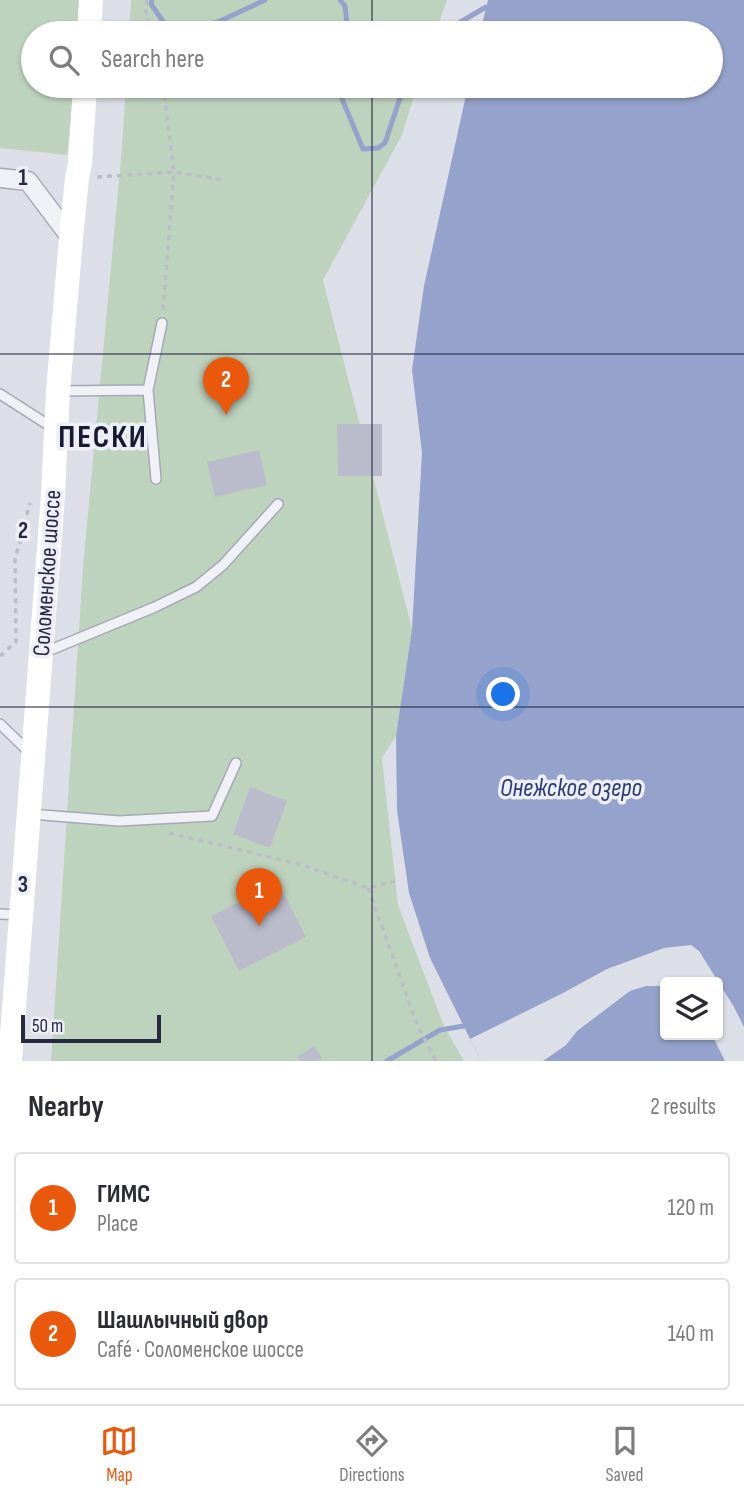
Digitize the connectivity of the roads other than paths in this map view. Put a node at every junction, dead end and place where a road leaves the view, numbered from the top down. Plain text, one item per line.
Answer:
1 (91, 0) edge
2 (90, 21) edge
3 (84, 98) edge
4 (0, 178) edge
5 (71, 238) junction
6 (162, 323) road end
7 (148, 390) junction
8 (58, 391) junction
9 (0, 394) edge
10 (57, 430) junction
11 (156, 480) dead end
12 (278, 504) dead end
13 (41, 654) junction
14 (0, 724) edge
15 (34, 756) junction
16 (236, 763) dead end
17 (28, 814) junction
18 (11, 915) edge
19 (10, 1061) edge

1 - 2 main road
3 - 5 main road, Соломенское шоссе
4 - 5 street
5 - 8 main road, Соломенское шоссе
6 - 7 lane
7 - 8 lane
7 - 11 lane
8 - 10 main road, Соломенское шоссе
9 - 10 lane
10 - 13 main road, Соломенское шоссе
12 - 13 lane
13 - 15 main road, Соломенское шоссе
14 - 15 lane
15 - 17 main road, Соломенское шоссе
16 - 17 lane
17 - 18 main road, Соломенское шоссе
18 - 19 main road, Соломенское шоссе

